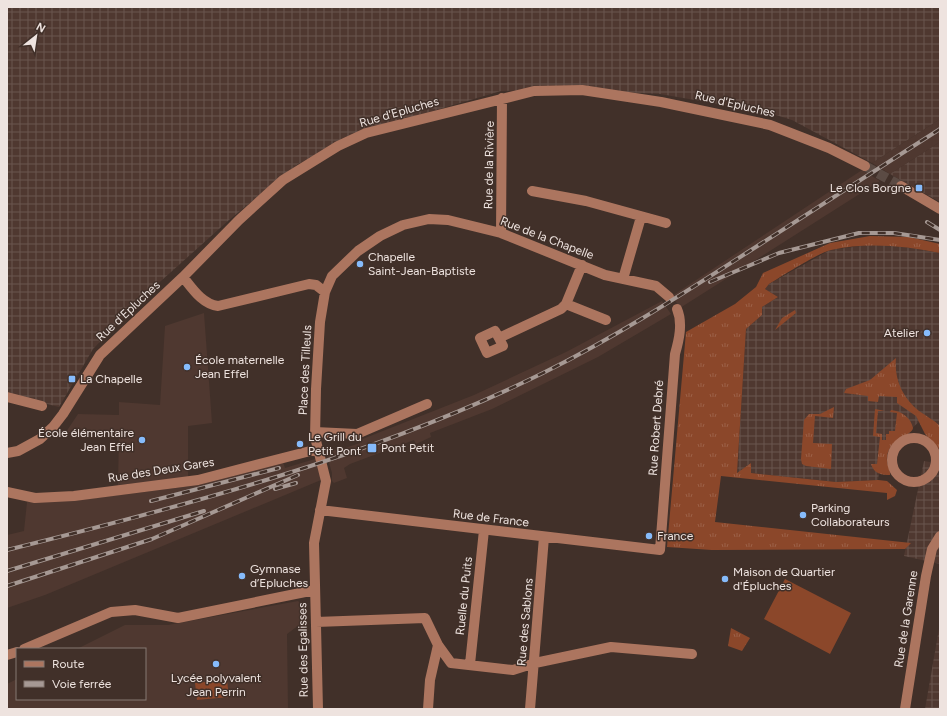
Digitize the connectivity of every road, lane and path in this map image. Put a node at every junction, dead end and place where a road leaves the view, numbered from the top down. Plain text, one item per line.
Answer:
1 (502, 98) junction
2 (865, 166) tunnel mouth
3 (901, 186) tunnel mouth
4 (532, 191) dead end
5 (940, 209) edge
6 (641, 217) junction
7 (666, 224) dead end
8 (501, 233) junction
9 (582, 265) junction
10 (332, 276) junction
11 (183, 277) junction
12 (623, 279) junction
13 (309, 284) junction
14 (325, 292) junction
15 (669, 297) dead end
16 (566, 304) junction
17 (676, 309) dead end
18 (606, 320) dead end
19 (499, 338) dead end
20 (7, 397) edge
21 (428, 404) dead end
22 (42, 406) dead end
23 (315, 432) junction
24 (318, 450) junction
25 (7, 453) edge
26 (938, 463) edge
27 (7, 492) edge
28 (320, 510) junction
29 (484, 530) junction
30 (940, 536) edge
31 (544, 537) junction
32 (660, 550) joint
33 (315, 590) junction
34 (316, 622) junction
35 (438, 645) junction
36 (27, 648) edge
37 (692, 654) dead end
38 (534, 663) junction
39 (470, 664) junction
40 (318, 709) edge
41 (428, 709) edge
42 (530, 709) edge
43 (905, 709) edge

1 - 2 street, Rue d'Epluches
1 - 8 street, Rue de la Rivière
1 - 11 street, Rue d'Epluches
3 - 5 street
4 - 6 street
6 - 7 street
6 - 12 street
8 - 9 street, Rue de la Chapelle
8 - 10 street, Rue de la Chapelle
9 - 12 street, Rue de la Chapelle
9 - 16 street
10 - 13 street, Rue de la Chapelle
10 - 14 street, Rue de la Chapelle
11 - 13 street, Rue de la Chapelle
11 - 25 street, Rue d'Epluches
12 - 15 street, Rue de la Chapelle
13 - 14 street
14 - 23 street, Place des Tilleuls
16 - 18 street
16 - 19 street
17 - 32 street, Rue Robert Debré
20 - 22 street
21 - 23 street
23 - 24 street, Place des Tilleuls
24 - 27 street, Rue des Deux Gares
24 - 28 street, Rue des Egalisses
26 - 26 street
28 - 29 street, Rue de France
28 - 33 street, Rue des Egalisses
29 - 31 street, Rue de France
29 - 39 street, Ruelle du Puits
30 - 43 street, Rue de la Garenne
31 - 32 street, Rue de France
31 - 38 street, Rue des Sablons
33 - 34 street, Rue des Egalisses
33 - 36 street
34 - 35 street
34 - 40 street, Rue des Egalisses
35 - 39 street
35 - 41 street
37 - 38 street
38 - 39 street
38 - 42 street, Rue des Sablons

